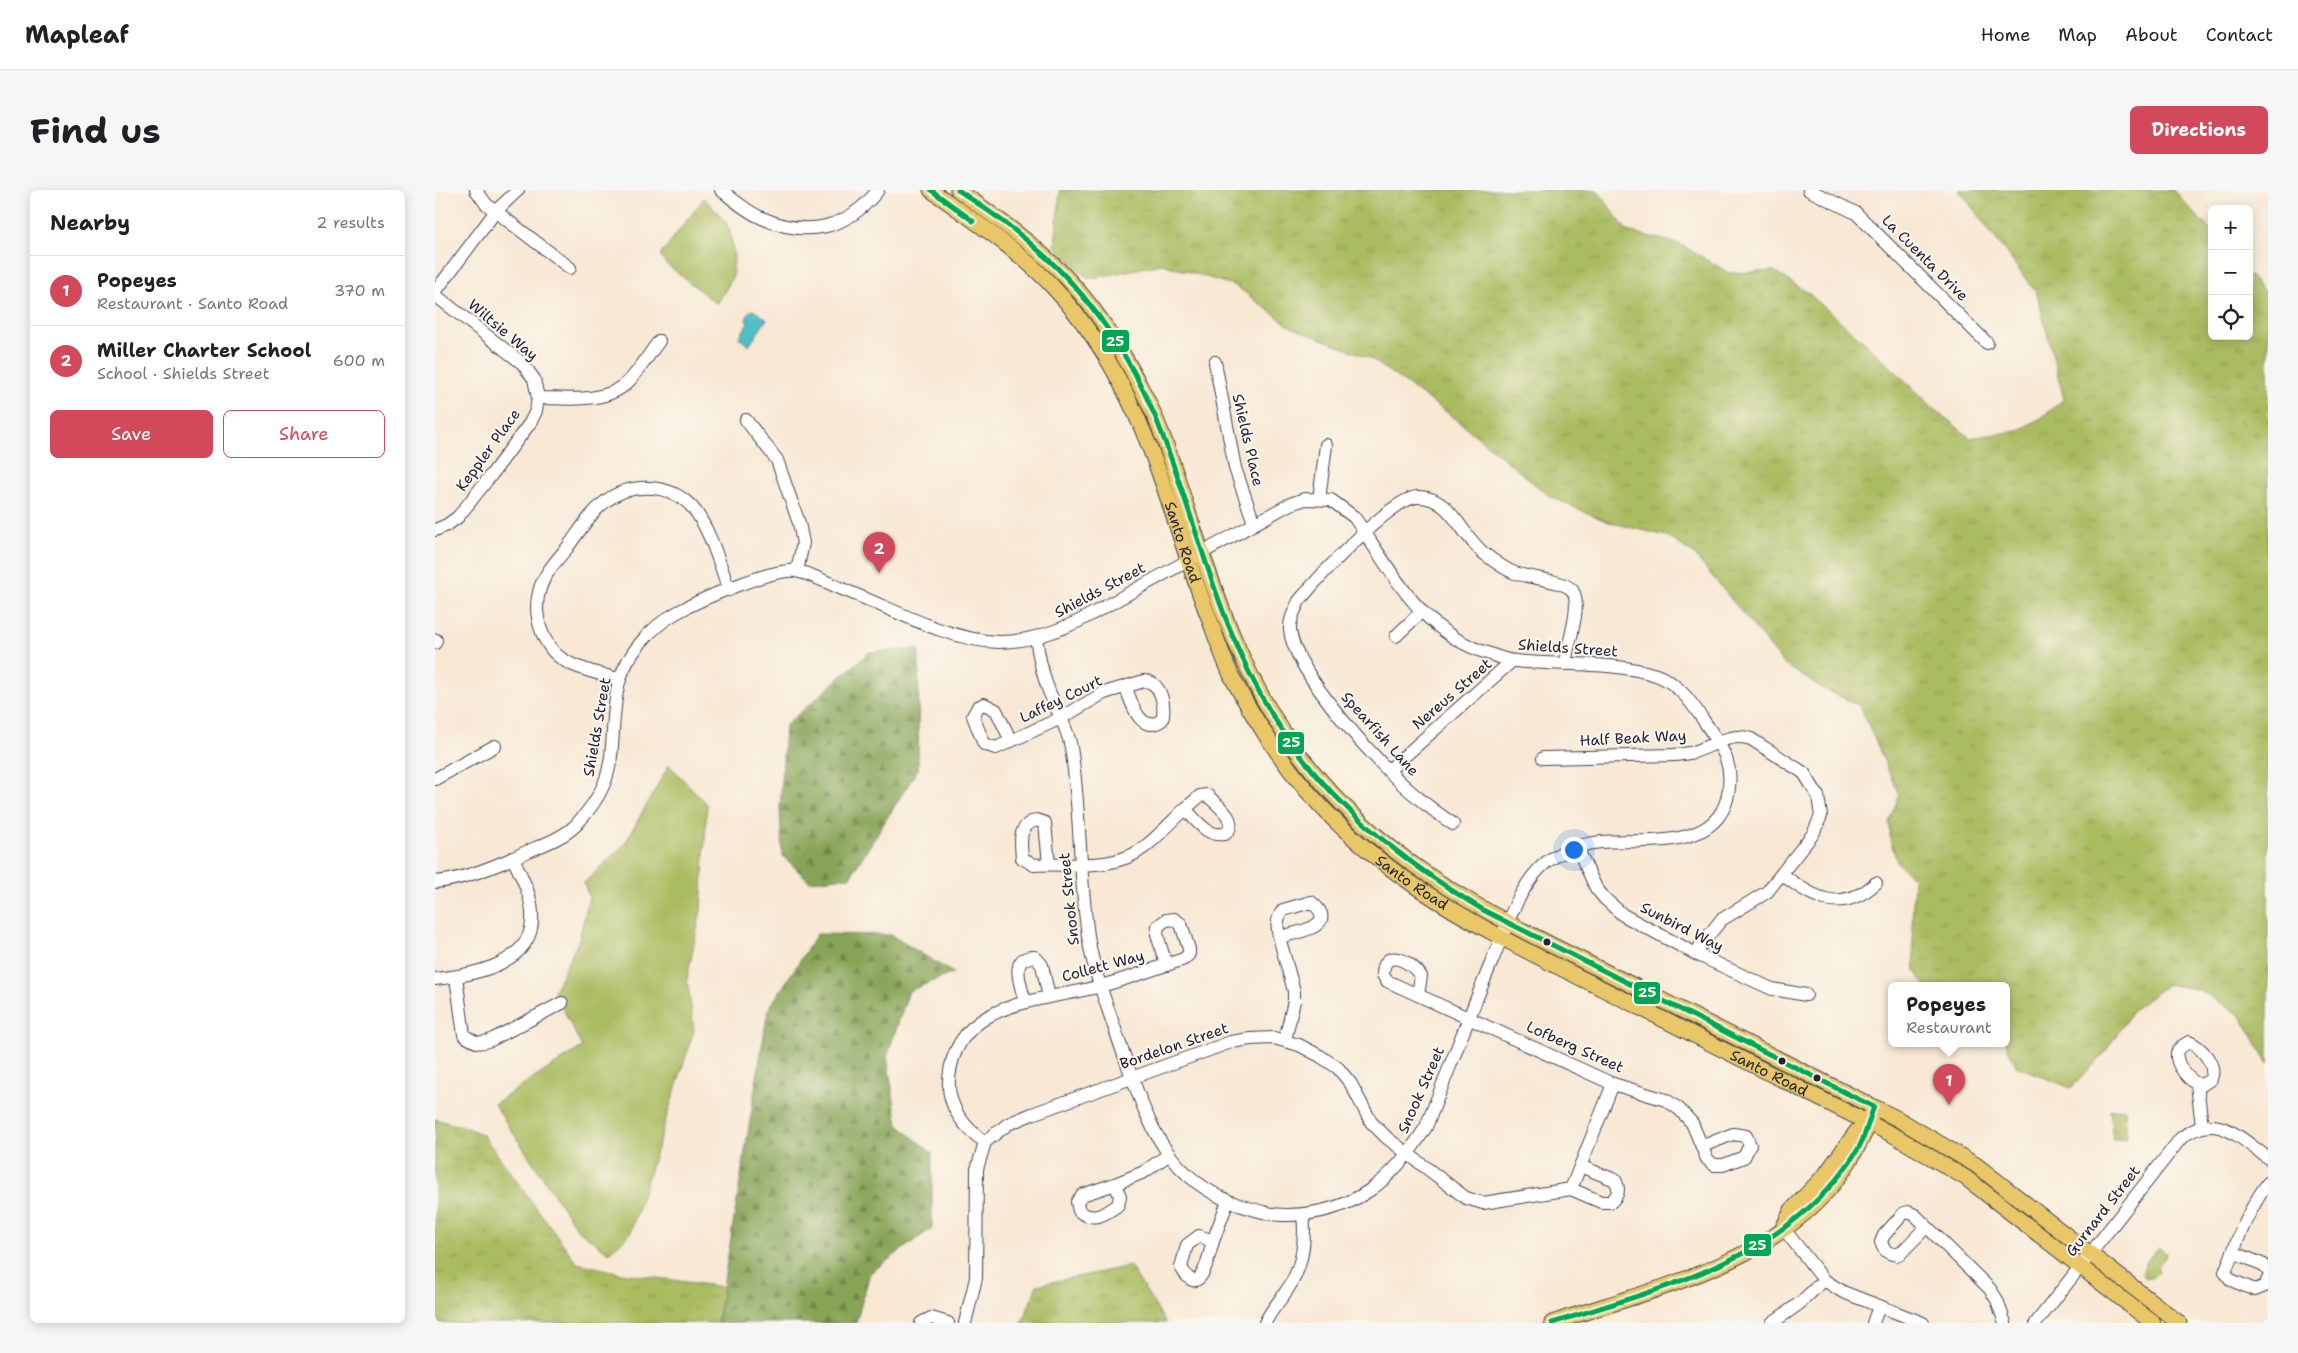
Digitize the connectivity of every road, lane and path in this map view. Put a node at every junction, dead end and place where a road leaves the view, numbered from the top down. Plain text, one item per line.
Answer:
1 (476, 190) edge
2 (518, 190) edge
3 (721, 190) edge
4 (878, 190) edge
5 (931, 190) edge
6 (958, 190) edge
7 (1809, 190) edge
8 (496, 211) junction
9 (570, 268) dead end
10 (435, 293) edge
11 (659, 341) dead end
12 (1987, 342) dead end
13 (1215, 362) dead end
14 (538, 398) junction
15 (746, 420) dead end
16 (1326, 445) dead end
17 (1319, 499) junction
18 (1254, 523) junction
19 (435, 530) edge
20 (1364, 531) junction
21 (1201, 553) junction
22 (1187, 561) junction
23 (797, 572) junction
24 (729, 590) junction
25 (1421, 612) junction
26 (1396, 636) dead end
27 (1036, 637) junction
28 (1512, 661) junction
29 (1565, 664) junction
30 (620, 680) junction
31 (1126, 688) dead end
32 (1061, 718) junction
33 (1011, 741) dead end
34 (1718, 742) junction
35 (495, 746) dead end
36 (1543, 758) dead end
37 (1389, 770) junction
38 (435, 779) edge
39 (1185, 809) dead end
40 (1453, 824) dead end
41 (1577, 847) junction
42 (513, 858) junction
43 (1049, 864) dead end
44 (1081, 864) junction
45 (1782, 874) junction
46 (435, 882) edge
47 (1876, 883) dead end
48 (1508, 924) junction
49 (1279, 937) dead end
50 (1502, 938) junction
51 (1696, 954) junction
52 (1166, 965) dead end
53 (456, 977) junction
54 (435, 979) edge
55 (1100, 986) junction
56 (1418, 995) dead end
57 (1806, 995) dead end
58 (1049, 997) junction
59 (1025, 1002) junction
60 (562, 1003) dead end
61 (1469, 1017) junction
62 (1285, 1040) junction
63 (1132, 1078) junction
64 (1613, 1084) junction
65 (2197, 1084) dead end
66 (1874, 1107) junction
67 (1867, 1122) junction
68 (2202, 1126) junction
69 (985, 1142) junction
70 (1703, 1146) dead end
71 (1168, 1155) junction
72 (1409, 1155) junction
73 (2268, 1158) edge
74 (1580, 1166) junction
75 (2268, 1183) edge
76 (1115, 1184) dead end
77 (1571, 1189) junction
78 (1228, 1201) junction
79 (1303, 1215) junction
80 (1927, 1227) dead end
81 (1783, 1228) junction
82 (1213, 1241) dead end
83 (2233, 1252) junction
84 (2090, 1253) junction
85 (2080, 1266) junction
86 (2268, 1271) edge
87 (2268, 1279) edge
88 (1825, 1280) junction
89 (1879, 1306) junction
90 (921, 1323) edge
91 (948, 1323) edge
92 (965, 1323) edge
93 (1265, 1323) edge
94 (1552, 1323) edge
95 (1772, 1323) edge
96 (1873, 1323) edge
97 (1923, 1323) edge
98 (2005, 1323) edge
99 (2036, 1323) edge
100 (2153, 1323) edge
101 (2179, 1323) edge

1 - 8 street
2 - 8 street
3 - 4 street
5 - 22 main road, Santo Road
6 - 21 main road, Santo Road
7 - 12 street, La Cuenta Drive
8 - 9 street
8 - 10 street
10 - 14 street, Wiltsie Way
11 - 14 street
13 - 18 street, Shields Place
14 - 19 street, Keppler Place
15 - 23 street
16 - 17 street
17 - 18 street, Shields Street
17 - 20 street, Shields Street
18 - 21 street, Shields Street
20 - 25 street, Shields Street
20 - 29 street, Spearfish Lane
20 - 37 street, Spearfish Lane
21 - 22 street, Shields Street
21 - 48 main road, Santo Road
22 - 27 street, Shields Street
22 - 50 main road, Santo Road
23 - 24 street, Shields Street
23 - 27 street, Shields Street
24 - 30 street, Shields Street
24 - 30 street
25 - 26 street
25 - 28 street, Shields Street
27 - 32 street, Snook Street
28 - 29 street, Shields Street
28 - 37 street, Nereus Street
29 - 34 street, Shields Street
30 - 42 street, Shields Street
31 - 32 street, Laffey Court
32 - 33 street, Laffey Court
32 - 44 street, Snook Street
34 - 36 street, Half Beak Way
34 - 41 street, Snook Street
34 - 45 street, Half Beak Way
35 - 38 street
37 - 40 street, Spearfish Lane
39 - 44 street
41 - 48 street, Snook Street
41 - 51 street, Sunbird Way
42 - 46 street, Shields Street
42 - 53 street
43 - 44 street
44 - 55 street, Snook Street
45 - 47 street
45 - 51 street, Half Beak Way
48 - 50 street, Snook Street
48 - 66 main road, Santo Road
49 - 62 street
50 - 61 street, Snook Street
50 - 67 main road, Santo Road
51 - 57 street, Sunbird Way
52 - 55 street, Collett Way
53 - 54 street
53 - 60 street
55 - 58 street, Collett Way
55 - 63 street, Snook Street
56 - 61 street, Lofberg Street
58 - 59 street, Collett Way
58 - 59 street, Collett Way
59 - 69 street, Collett Way
61 - 64 street, Lofberg Street
61 - 72 street, Snook Street
62 - 63 street, Bordelon Street
62 - 72 street, Bordelon Street
63 - 69 street, Bordelon Street
63 - 71 street, Snook Street
64 - 70 street, Lofberg Street
64 - 74 street
65 - 68 street
66 - 67 main road
66 - 84 main road, Santo Road
67 - 81 main road
67 - 85 main road, Santo Road
68 - 73 street
68 - 84 street, Gurnard Street
69 - 92 street
71 - 76 street
71 - 78 street, Snook Street
72 - 77 street, Bordelon Street
72 - 79 street, Snook Street
74 - 77 street
74 - 77 street
75 - 83 street
78 - 79 street, Snook Street
78 - 82 street
79 - 93 street
80 - 98 street
81 - 88 street
81 - 94 main road
83 - 86 street
83 - 87 street
84 - 85 street, Gurnard Street
84 - 101 main road, Santo Road
85 - 99 street, Gurnard Street
85 - 100 main road, Santo Road
88 - 89 street
88 - 95 street
89 - 96 street
89 - 97 street
90 - 91 street

